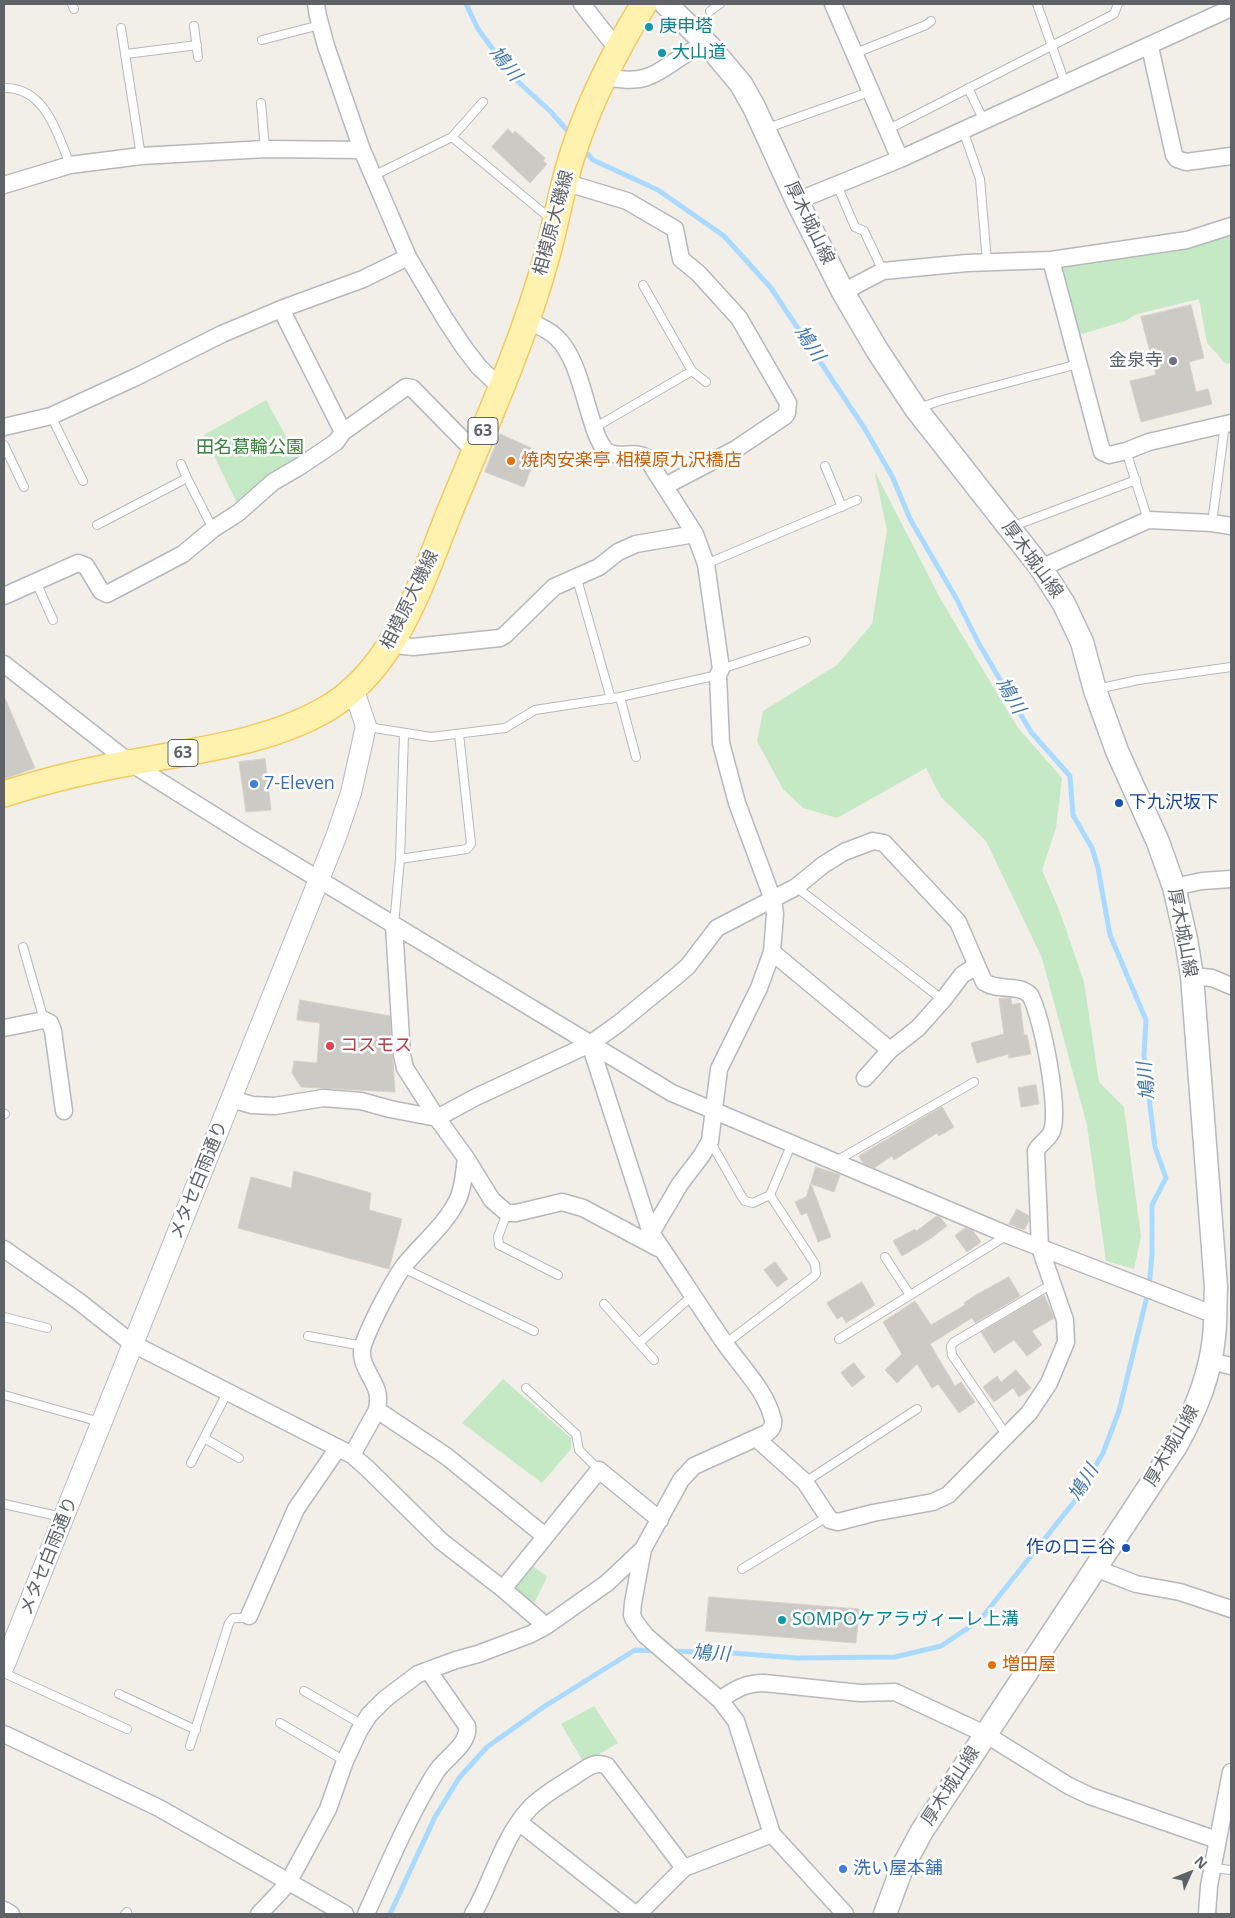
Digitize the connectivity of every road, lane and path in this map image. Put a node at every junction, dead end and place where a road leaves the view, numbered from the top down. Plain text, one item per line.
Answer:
1 (316, 4) edge
2 (582, 4) edge
3 (644, 4) edge
4 (666, 4) edge
5 (720, 4) edge
6 (833, 4) edge
7 (1037, 4) edge
8 (1118, 4) edge
9 (1231, 8) edge
10 (710, 11) dead end
11 (931, 21) dead end
12 (320, 25) junction
13 (194, 26) dead end
14 (121, 28) dead end
15 (262, 40) dead end
16 (196, 45) junction
17 (1052, 45) junction
18 (709, 46) junction
19 (1150, 47) junction
20 (618, 50) junction
21 (126, 54) junction
22 (854, 54) junction
23 (198, 57) dead end
24 (604, 78) junction
25 (1065, 84) junction
26 (4, 88) edge
27 (968, 88) junction
28 (869, 92) junction
29 (483, 102) dead end
30 (260, 103) dead end
31 (984, 121) junction
32 (765, 129) junction
33 (887, 130) junction
34 (963, 130) junction
35 (452, 137) junction
36 (265, 149) junction
37 (362, 150) junction
38 (141, 156) junction
39 (1231, 156) edge
40 (900, 159) junction
41 (70, 165) junction
42 (373, 176) junction
43 (564, 182) junction
44 (4, 184) edge
45 (837, 185) junction
46 (797, 201) junction
47 (554, 222) junction
48 (1231, 226) edge
49 (408, 257) junction
50 (1051, 260) junction
51 (988, 262) junction
52 (884, 271) junction
53 (643, 285) dead end
54 (843, 292) junction
55 (281, 309) junction
56 (526, 320) junction
57 (1078, 364) junction
58 (692, 371) junction
59 (706, 382) dead end
60 (501, 388) junction
61 (916, 409) junction
62 (51, 416) junction
63 (1228, 423) edge
64 (4, 427) edge
65 (594, 428) junction
66 (343, 432) junction
67 (4, 445) edge
68 (1126, 451) junction
69 (474, 452) junction
70 (181, 464) dead end
71 (825, 466) dead end
72 (187, 478) junction
73 (1136, 480) junction
74 (83, 481) dead end
75 (24, 486) dead end
76 (665, 486) junction
77 (857, 500) dead end
78 (842, 507) junction
79 (1148, 520) junction
80 (1212, 523) junction
81 (97, 525) dead end
82 (1231, 526) edge
83 (1008, 528) junction
84 (213, 529) junction
85 (695, 534) junction
86 (706, 564) junction
87 (1041, 568) junction
88 (576, 578) junction
89 (36, 582) junction
90 (4, 596) edge
91 (52, 620) dead end
92 (806, 641) dead end
93 (391, 643) junction
94 (4, 664) edge
95 (1231, 667) edge
96 (720, 672) junction
97 (353, 688) junction
98 (1096, 690) junction
99 (616, 698) junction
100 (366, 726) junction
101 (404, 734) junction
102 (459, 734) junction
103 (636, 757) dead end
104 (129, 762) junction
105 (4, 794) edge
106 (400, 859) junction
107 (320, 879) junction
108 (1231, 879) edge
109 (796, 887) junction
110 (1174, 887) junction
111 (773, 900) junction
112 (394, 925) junction
113 (23, 947) dead end
114 (772, 952) junction
115 (976, 966) junction
116 (1192, 976) junction
117 (1231, 986) edge
118 (943, 1000) junction
119 (44, 1020) junction
120 (4, 1028) edge
121 (590, 1044) junction
122 (890, 1050) junction
123 (865, 1078) dead end
124 (974, 1082) dead end
125 (231, 1099) junction
126 (64, 1111) dead end
127 (714, 1112) junction
128 (437, 1118) junction
129 (710, 1141) junction
130 (792, 1144) junction
131 (466, 1158) junction
132 (836, 1161) junction
133 (770, 1195) junction
134 (507, 1214) junction
135 (650, 1233) junction
136 (1008, 1235) junction
137 (1040, 1248) junction
138 (4, 1249) edge
139 (662, 1250) junction
140 (885, 1257) dead end
141 (403, 1268) junction
142 (558, 1275) dead end
143 (1052, 1284) junction
144 (692, 1295) junction
145 (910, 1295) junction
146 (604, 1304) dead end
147 (1215, 1315) junction
148 (4, 1317) edge
149 (46, 1328) dead end
150 (534, 1332) dead end
151 (308, 1336) dead end
152 (839, 1339) dead end
153 (639, 1343) junction
154 (133, 1344) junction
155 (725, 1344) junction
156 (363, 1346) junction
157 (654, 1360) dead end
158 (1221, 1364) edge
159 (526, 1388) dead end
160 (227, 1393) junction
161 (4, 1395) edge
162 (917, 1409) dead end
163 (377, 1410) junction
164 (102, 1422) junction
165 (1007, 1436) junction
166 (204, 1438) junction
167 (756, 1438) junction
168 (345, 1452) junction
169 (240, 1458) dead end
170 (191, 1463) dead end
171 (599, 1470) junction
172 (805, 1482) junction
173 (4, 1504) edge
174 (64, 1517) junction
175 (827, 1517) junction
176 (660, 1520) junction
177 (545, 1536) junction
178 (642, 1549) junction
179 (1095, 1568) junction
180 (742, 1569) dead end
181 (503, 1589) junction
182 (1231, 1609) edge
183 (249, 1616) joint
184 (546, 1626) junction
185 (4, 1666) edge
186 (428, 1670) junction
187 (4, 1672) edge
188 (304, 1692) dead end
189 (119, 1694) dead end
190 (720, 1700) junction
191 (280, 1723) dead end
192 (363, 1725) junction
193 (127, 1729) dead end
194 (196, 1730) junction
195 (4, 1734) edge
196 (985, 1734) junction
197 (190, 1746) dead end
198 (345, 1761) junction
199 (1231, 1772) edge
200 (520, 1822) junction
201 (772, 1834) junction
202 (1218, 1840) junction
203 (684, 1868) junction
204 (1213, 1868) junction
205 (1231, 1870) edge
206 (289, 1880) junction
207 (4, 1910) edge
208 (340, 1913) edge
209 (477, 1913) edge
210 (11, 1914) edge
211 (259, 1914) edge
212 (366, 1914) edge
213 (636, 1914) edge
214 (845, 1914) edge
215 (886, 1914) edge
216 (1207, 1914) edge

1 - 12 street
2 - 20 street
3 - 20 main road, 63
4 - 18 main road, 厚木城山線
5 - 10 lane
6 - 22 street
7 - 17 lane
8 - 17 lane
9 - 19 street
11 - 22 lane
12 - 15 lane
12 - 37 street
13 - 16 lane
14 - 21 lane
16 - 21 lane
16 - 23 lane
17 - 25 lane
17 - 27 lane
18 - 24 street
18 - 32 main road, 厚木城山線
19 - 25 street
19 - 39 street
20 - 24 main road, 63
21 - 38 lane
22 - 28 street
24 - 43 main road, 相模原大磯線 / 63
25 - 31 street
26 - 41 lane
27 - 31 lane
27 - 33 lane
28 - 32 lane
28 - 33 street
29 - 35 lane
30 - 36 lane
31 - 34 street
32 - 46 main road, 厚木城山線
33 - 40 street
34 - 40 street
34 - 51 lane
35 - 42 lane
35 - 47 lane
36 - 37 street
36 - 38 street
37 - 42 street
38 - 41 street
40 - 45 street
41 - 44 street
42 - 49 street
43 - 47 main road, 相模原大磯線 / 63
43 - 76 street
45 - 46 street
45 - 52 lane
46 - 54 main road, 厚木城山線
47 - 56 main road, 相模原大磯線 / 63
48 - 50 street
49 - 55 street
49 - 60 street
50 - 51 street
50 - 57 street
51 - 52 street
52 - 54 street
53 - 58 lane
54 - 61 main road, 厚木城山線
55 - 62 street
55 - 66 street
56 - 60 main road, 相模原大磯線 / 63
56 - 65 street
57 - 61 lane
57 - 68 street
58 - 59 lane
58 - 65 lane
60 - 69 main road, 相模原大磯線 / 63
61 - 83 main road, 厚木城山線
62 - 64 street
62 - 74 lane
63 - 68 street
63 - 80 lane
65 - 76 street
66 - 69 street
66 - 84 street
67 - 75 lane
68 - 73 lane
69 - 93 main road, 相模原大磯線 / 63
70 - 72 lane
71 - 78 lane
72 - 81 lane
72 - 84 lane
73 - 79 lane
73 - 83 lane
76 - 85 street
77 - 78 lane
78 - 86 lane
79 - 80 street
79 - 87 street
80 - 82 street
83 - 87 main road, 厚木城山線
84 - 89 street
85 - 86 street
85 - 88 street
86 - 96 street
87 - 98 main road, 厚木城山線
88 - 93 street
88 - 99 lane
89 - 90 street
89 - 91 lane
92 - 96 lane
93 - 97 main road, 相模原大磯線 / 63
94 - 104 street
95 - 98 lane
96 - 99 lane
96 - 111 street
97 - 100 street
97 - 104 main road, 相模原大磯線 / 63
98 - 110 main road, 厚木城山線
99 - 102 lane
99 - 103 lane
100 - 101 lane
100 - 107 street, メタセ白雨通り
101 - 102 lane
101 - 106 lane
102 - 106 lane
104 - 105 main road, 相模原大磯線 / 63
104 - 107 street
106 - 112 lane
107 - 112 street
107 - 125 street, メタセ白雨通り
108 - 110 street
109 - 111 street
109 - 115 street
109 - 118 lane
110 - 116 main road, 厚木城山線
111 - 114 street
111 - 121 street
112 - 121 street
112 - 128 street
113 - 119 lane
114 - 122 street
114 - 127 street
115 - 118 street
115 - 137 street
116 - 117 street
116 - 147 main road, 厚木城山線
118 - 122 street
119 - 120 street
119 - 126 street
121 - 127 street
121 - 128 street
121 - 135 street
122 - 123 street
124 - 132 lane
125 - 128 street
125 - 154 street, メタセ白雨通り
127 - 129 street
127 - 130 street
128 - 131 street
129 - 133 lane
129 - 135 street
130 - 132 street
130 - 133 lane
131 - 134 street
131 - 141 street
132 - 136 street
133 - 155 lane
134 - 139 street
134 - 142 lane
135 - 139 street
136 - 137 street
136 - 145 lane
137 - 143 street
137 - 147 street
138 - 154 street
139 - 144 street
140 - 145 lane
141 - 150 lane
141 - 156 street
143 - 165 street
143 - 165 lane
144 - 153 lane
144 - 155 street
145 - 152 lane
146 - 153 lane
147 - 158 main road, 厚木城山線
148 - 149 lane
151 - 156 lane
153 - 157 lane
154 - 160 street
154 - 164 street, メタセ白雨通り
155 - 167 street
156 - 163 street
158 - 179 main road, 厚木城山線
159 - 171 lane
160 - 166 lane
160 - 168 street
161 - 164 lane
162 - 172 lane
163 - 168 street
163 - 177 street
164 - 174 street, メタセ白雨通り
165 - 175 street
166 - 169 lane
166 - 170 lane
167 - 172 street
167 - 176 street
168 - 181 street
168 - 183 street
171 - 176 street
171 - 177 street
172 - 175 street
173 - 174 lane
174 - 185 street, メタセ白雨通り
175 - 180 lane
176 - 178 street
177 - 181 street
178 - 184 street
178 - 190 street
179 - 182 street
179 - 196 main road, 厚木城山線
181 - 184 street
183 - 194 lane
184 - 186 street
186 - 192 street
186 - 212 street
187 - 193 lane
188 - 192 lane
189 - 194 lane
190 - 196 street
190 - 201 street
191 - 198 lane
192 - 198 street
194 - 197 lane
195 - 206 street
196 - 202 street
196 - 215 main road, 厚木城山線
198 - 206 street
199 - 202 street
200 - 203 street
200 - 209 street
200 - 213 street
201 - 203 street
201 - 214 street
202 - 204 street
203 - 213 street
204 - 205 lane
204 - 216 street
206 - 208 street
206 - 211 street
207 - 210 street

